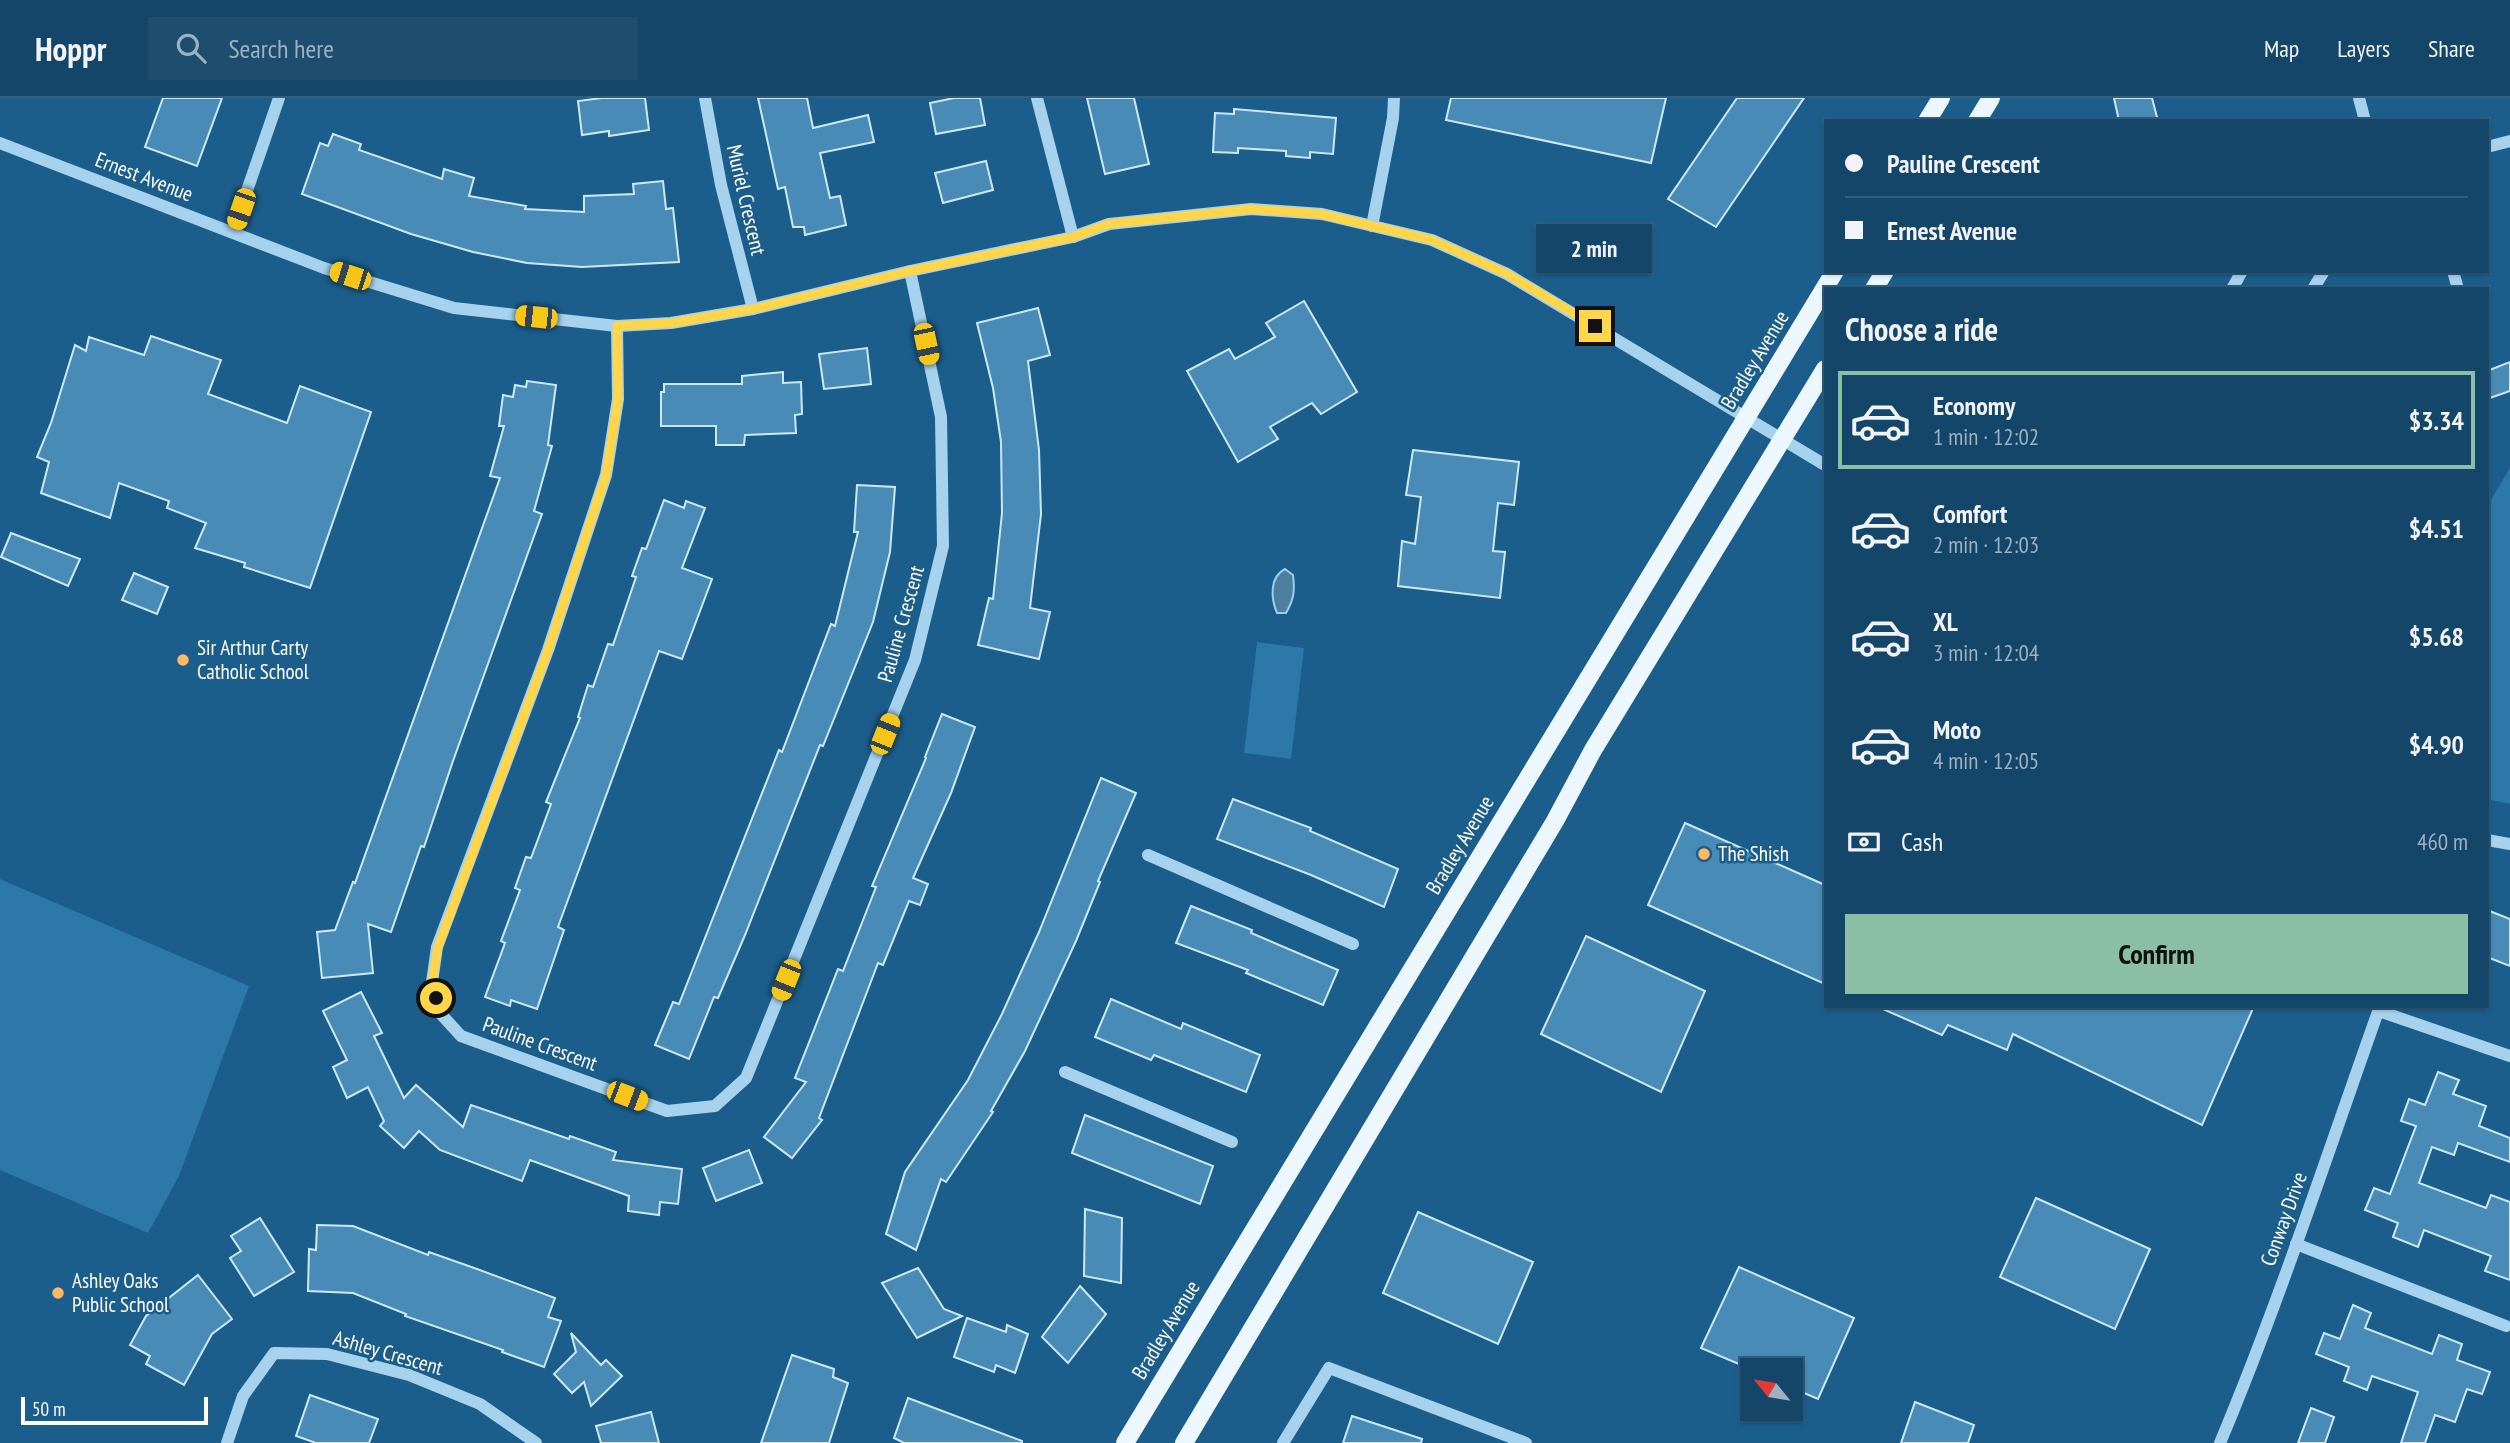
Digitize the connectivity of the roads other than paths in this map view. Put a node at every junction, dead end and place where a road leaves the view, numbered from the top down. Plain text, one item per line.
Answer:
1 (279, 98) edge
2 (705, 98) edge
3 (1037, 98) edge
4 (1394, 98) edge
5 (1941, 98) edge
6 (1991, 98) edge
7 (2359, 98) edge
8 (1928, 119) edge
9 (1978, 119) edge
10 (2364, 119) edge
11 (2510, 141) edge
12 (0, 143) edge
13 (2489, 146) edge
14 (1372, 226) junction
15 (233, 232) junction
16 (1073, 237) junction
17 (910, 271) junction
18 (1824, 289) edge
19 (753, 309) junction
20 (617, 326) junction
21 (1824, 371) edge
22 (1746, 418) junction
23 (1782, 439) junction
24 (1824, 464) edge
25 (2489, 839) edge
26 (2510, 844) edge
27 (1148, 855) dead end
28 (1353, 944) dead end
29 (2380, 1009) edge
30 (2510, 1056) edge
31 (1065, 1072) dead end
32 (1232, 1142) dead end
33 (2296, 1244) junction
34 (2505, 1326) dead end
35 (228, 1443) edge
36 (536, 1443) edge
37 (1125, 1443) edge
38 (1184, 1443) edge
39 (1283, 1443) edge
40 (1526, 1443) edge
41 (2220, 1443) edge

1 - 15 street
2 - 19 street, Muriel Crescent
3 - 16 street
4 - 14 street
5 - 8 main road
6 - 9 main road
7 - 10 street
11 - 13 street
12 - 15 street, Ernest Avenue
14 - 16 street, Ernest Avenue
14 - 22 street, Ernest Avenue
15 - 20 street, Ernest Avenue
16 - 17 street, Ernest Avenue
17 - 19 street, Ernest Avenue
17 - 20 street, Pauline Crescent
18 - 22 main road, Bradley Avenue
19 - 20 street, Ernest Avenue
21 - 23 main road
22 - 23 street, Ernest Avenue
22 - 37 main road, Bradley Avenue
23 - 24 street, Ernest Avenue
23 - 38 main road
25 - 26 street
27 - 28 street
29 - 30 street
29 - 33 street, Conway Drive
31 - 32 street
33 - 34 street
33 - 41 street, Conway Drive
35 - 36 street, Ashley Crescent
39 - 40 street

